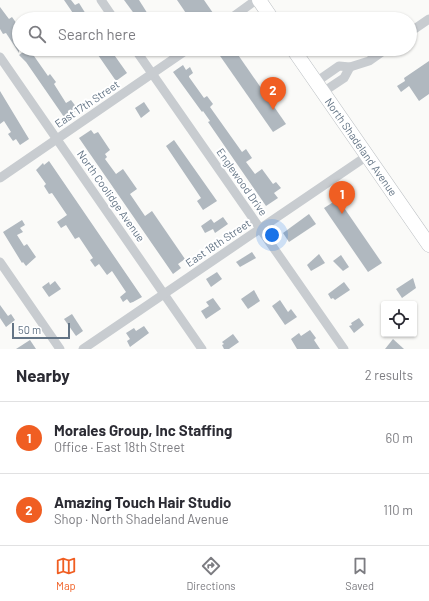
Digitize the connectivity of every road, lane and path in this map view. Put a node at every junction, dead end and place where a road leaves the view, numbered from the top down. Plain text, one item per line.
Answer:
1 (101, 0) edge
2 (258, 0) edge
3 (109, 12) edge
4 (240, 12) edge
5 (267, 12) edge
6 (429, 19) edge
7 (417, 27) edge
8 (140, 56) edge
9 (178, 56) edge
10 (298, 56) edge
11 (376, 56) edge
12 (0, 57) edge
13 (350, 66) junction
14 (152, 74) junction
15 (319, 87) junction
16 (57, 139) junction
17 (367, 156) junction
18 (0, 178) edge
19 (260, 229) junction
20 (429, 245) edge
21 (0, 262) edge
22 (164, 294) junction
23 (60, 349) edge
24 (83, 349) edge
25 (202, 349) edge
26 (344, 349) edge

1 - 3 street
2 - 4 street
2 - 5 main road
6 - 7 street
8 - 14 street, Englewood Drive
9 - 14 street, East 17th Street
10 - 15 main road, North Shadeland Avenue
11 - 13 street
12 - 16 street, North Coolidge Avenue
13 - 15 street
13 - 15 street
14 - 16 street, East 17th Street
14 - 19 street, Englewood Drive
15 - 17 main road, North Shadeland Avenue
16 - 18 street, East 17th Street
16 - 22 street, North Coolidge Avenue
17 - 19 street, East 18th Street
17 - 20 main road, North Shadeland Avenue
19 - 22 street, East 18th Street
19 - 26 street, Englewood Drive
21 - 23 street
22 - 24 street, East 18th Street
22 - 25 street, North Coolidge Avenue

